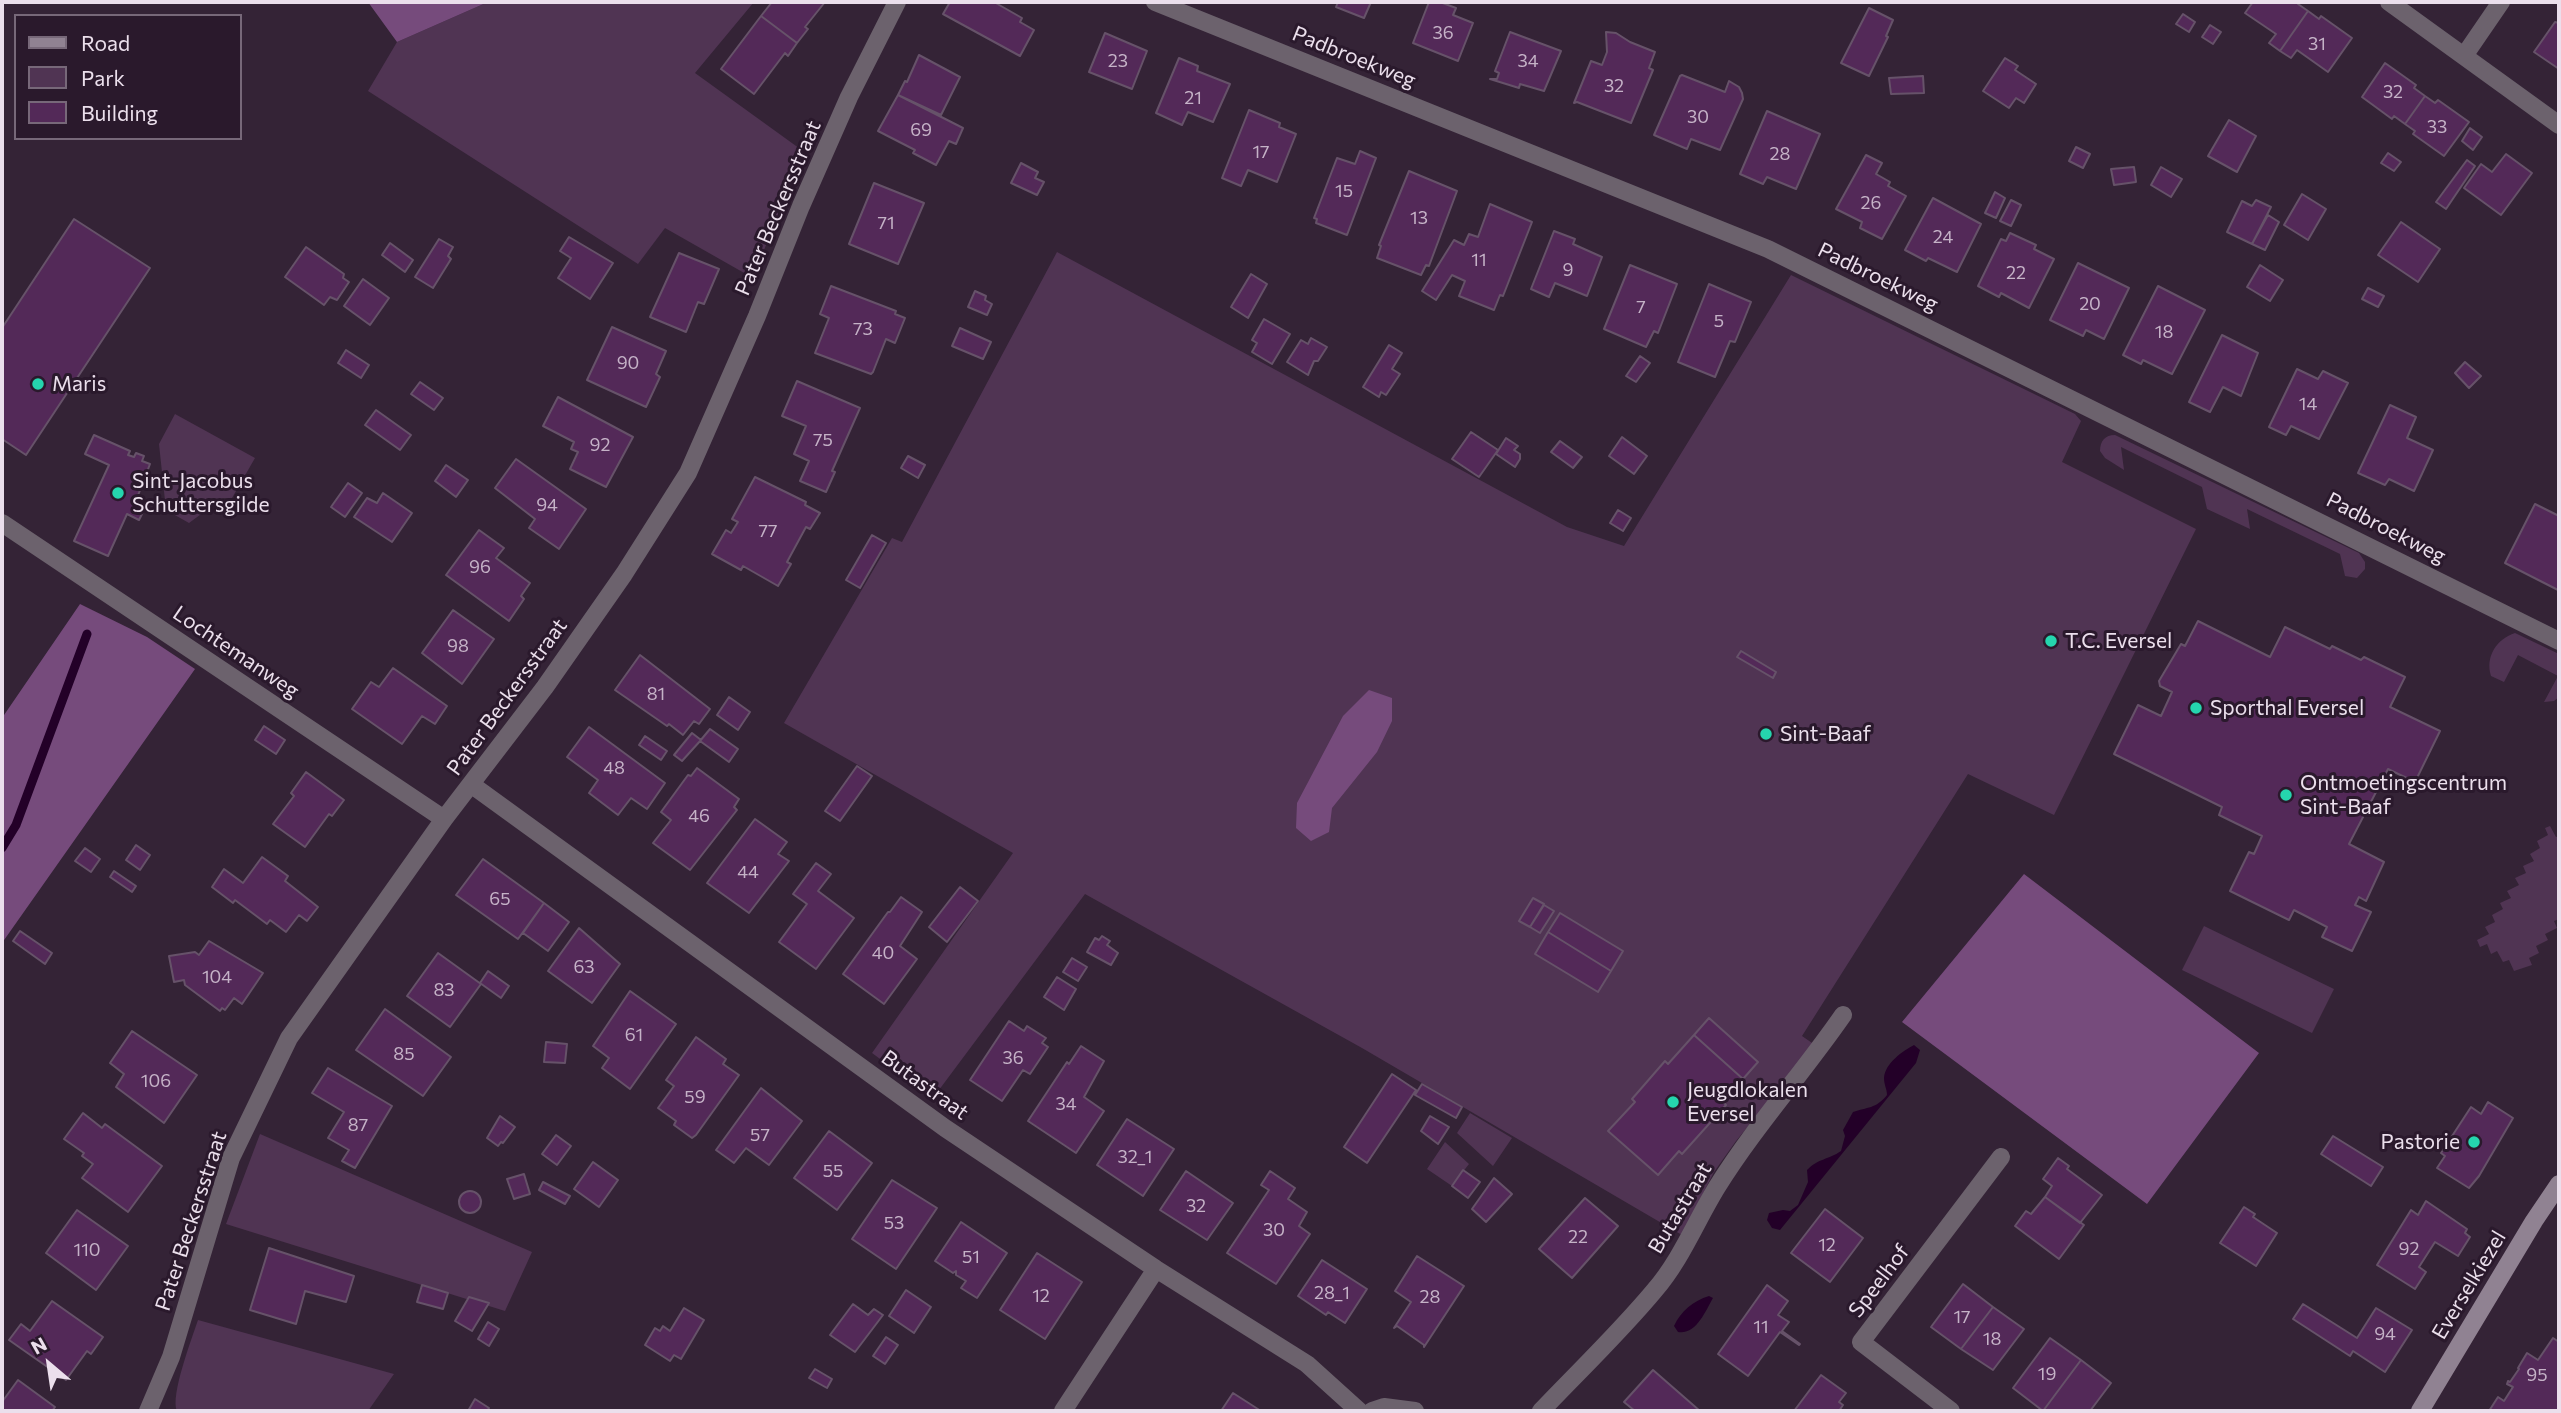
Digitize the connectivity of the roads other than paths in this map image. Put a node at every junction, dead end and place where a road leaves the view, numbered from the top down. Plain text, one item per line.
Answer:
1 (897, 2) edge
2 (1155, 2) edge
3 (2389, 2) edge
4 (2501, 2) edge
5 (2464, 55) junction
6 (2559, 125) edge
7 (2, 523) edge
8 (2559, 640) edge
9 (472, 785) junction
10 (444, 819) junction
11 (1843, 1015) dead end
12 (2001, 1157) dead end
13 (2559, 1184) edge
14 (1156, 1269) junction
15 (148, 1411) edge
16 (1063, 1411) edge
17 (1359, 1411) edge
18 (1372, 1411) edge
19 (1415, 1411) edge
20 (1541, 1411) edge
21 (1951, 1411) edge
22 (2420, 1411) edge

1 - 9 street, Pater Beckersstraat
2 - 8 street, Padbroekweg
3 - 5 street
4 - 5 street
5 - 6 street
7 - 10 street, Lochtemanweg
9 - 10 street, Pater Beckersstraat
9 - 14 street, Butastraat
10 - 15 street, Pater Beckersstraat
11 - 20 street, Butastraat
12 - 21 street, Speelhof
13 - 22 street, Everselkiezel
14 - 16 street
14 - 17 street, Butastraat
18 - 19 street

